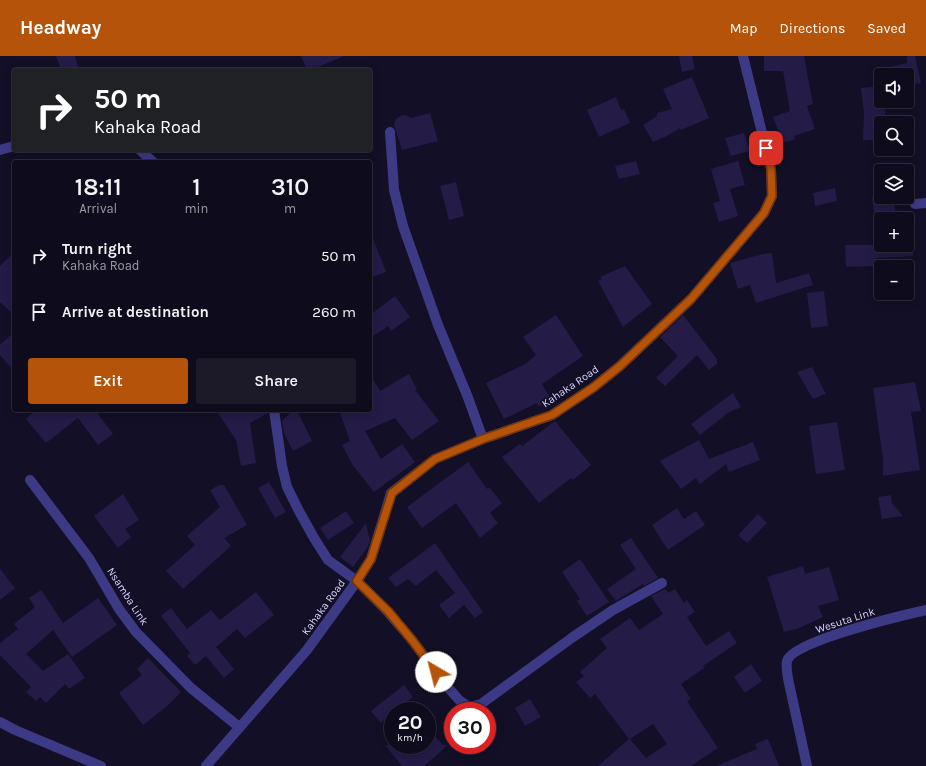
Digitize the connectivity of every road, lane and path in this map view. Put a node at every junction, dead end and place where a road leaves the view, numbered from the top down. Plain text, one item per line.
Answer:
1 (743, 56) edge
2 (390, 132) dead end
3 (12, 147) edge
4 (0, 150) edge
5 (142, 152) edge
6 (151, 160) edge
7 (926, 203) edge
8 (915, 204) dead end
9 (274, 412) edge
10 (483, 439) junction
11 (30, 480) dead end
12 (357, 581) junction
13 (662, 583) dead end
14 (926, 610) edge
15 (0, 722) edge
16 (239, 727) junction
17 (101, 766) edge
18 (206, 766) edge
19 (808, 766) edge

1 - 10 street, Kahaka Road
2 - 10 street
3 - 4 street
5 - 6 street
7 - 8 street
9 - 12 street
10 - 12 street, Kahaka Road
11 - 16 street, Nsamba Link
12 - 13 street
12 - 16 street, Kahaka Road
14 - 19 street, Wesuta Link
15 - 17 street
16 - 18 street, Kahaka Road

